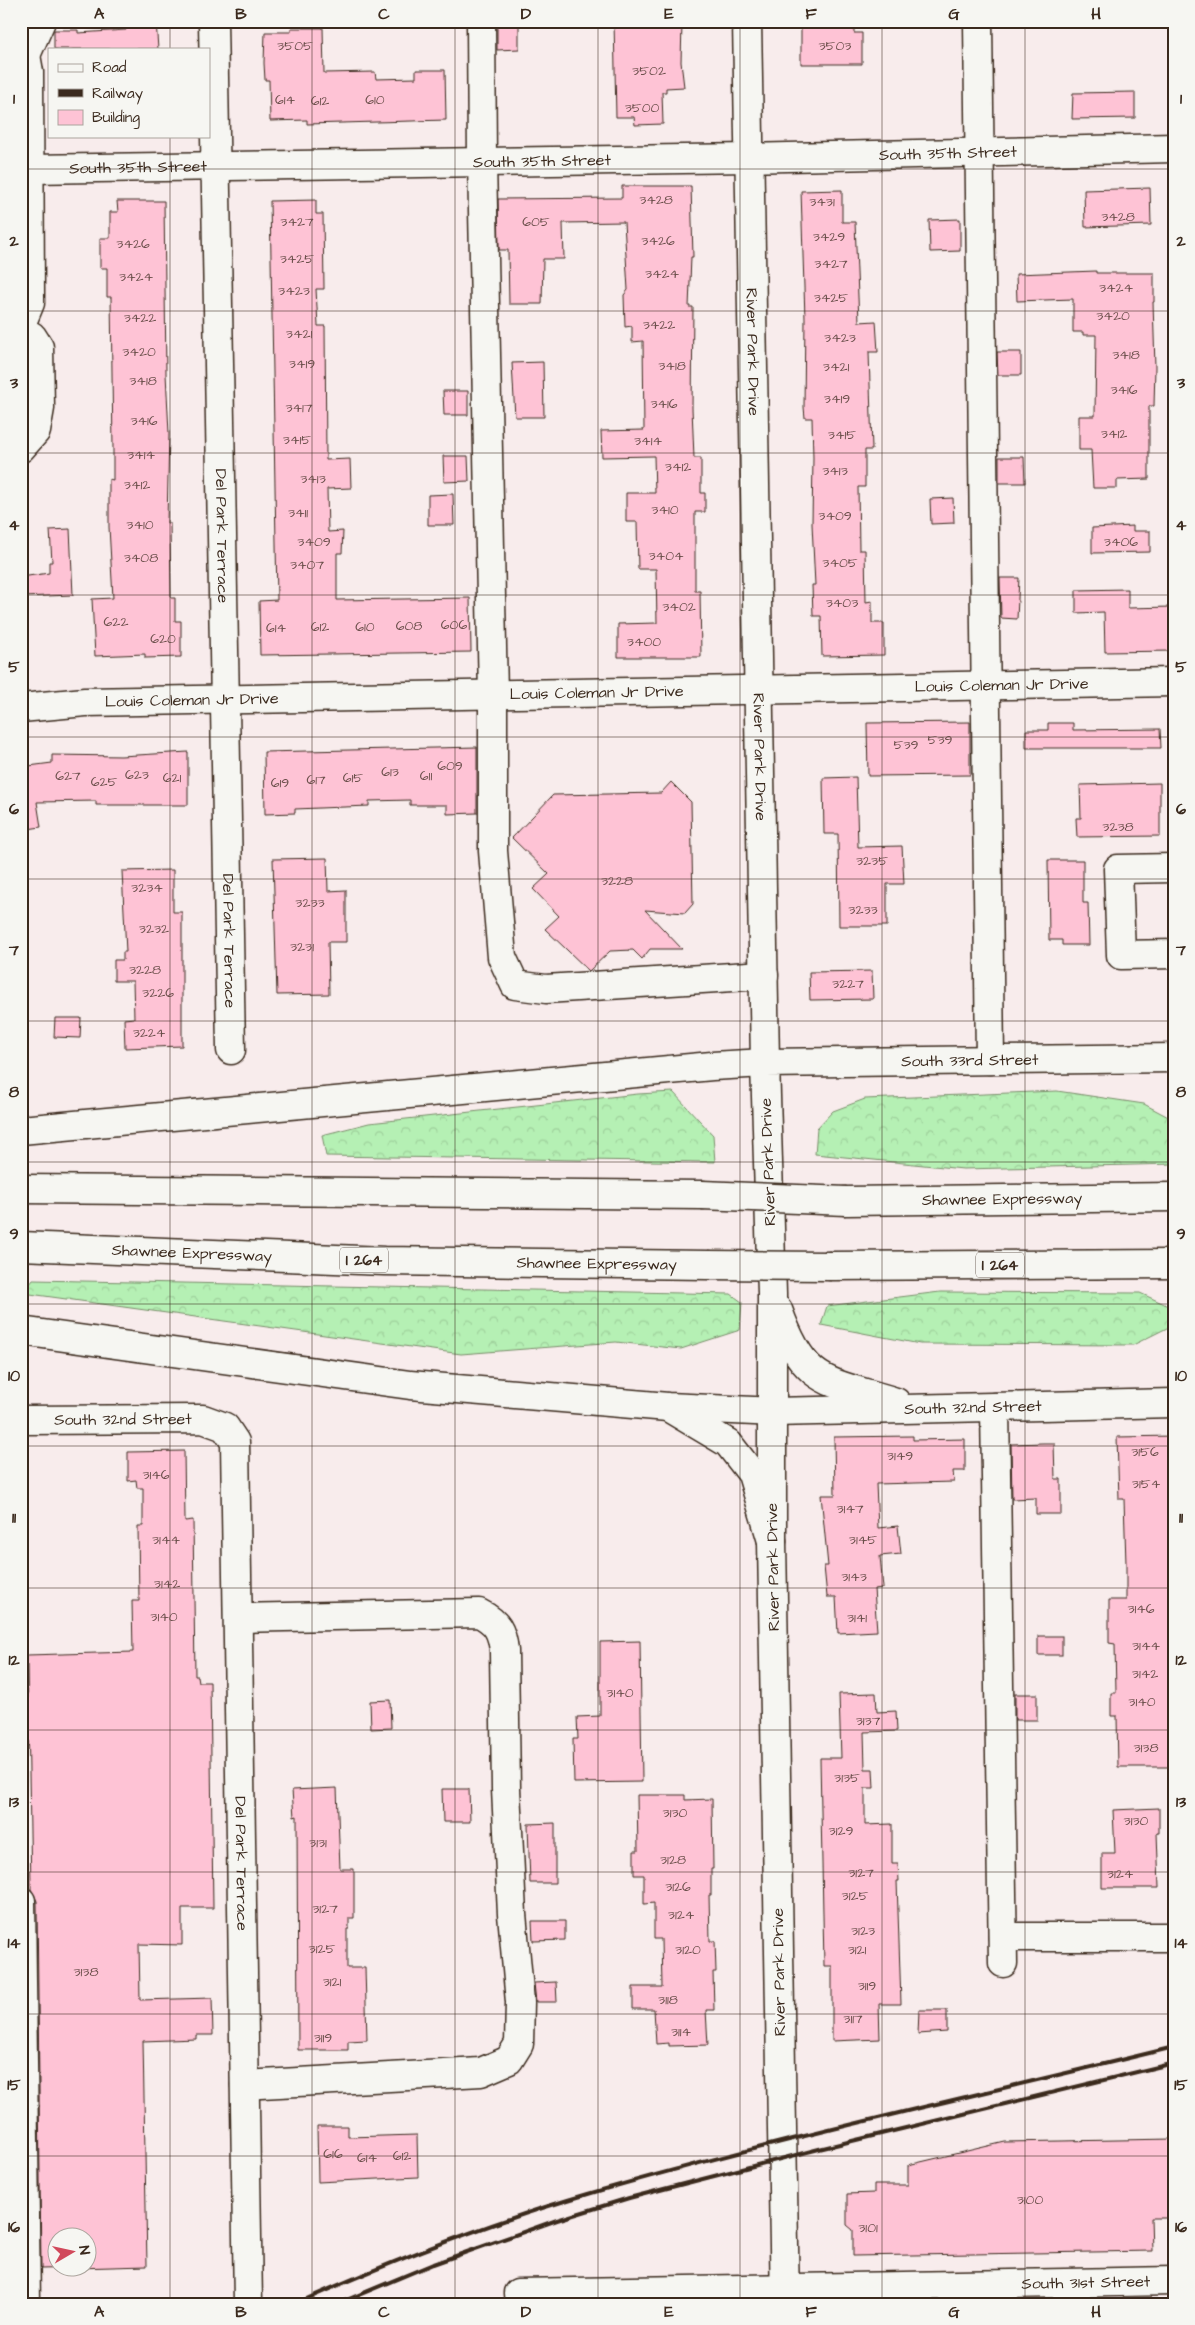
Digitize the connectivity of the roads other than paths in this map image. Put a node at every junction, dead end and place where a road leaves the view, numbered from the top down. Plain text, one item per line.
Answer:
1 (41, 21) edge
2 (213, 21) edge
3 (481, 21) edge
4 (747, 21) edge
5 (978, 21) edge
6 (24, 54) edge
7 (1174, 148) edge
8 (981, 153) junction
9 (749, 158) junction
10 (482, 162) junction
11 (216, 164) junction
12 (30, 169) junction
13 (26, 212) edge
14 (21, 324) edge
15 (21, 331) edge
16 (21, 448) edge
17 (1174, 682) edge
18 (985, 686) junction
19 (758, 691) junction
20 (493, 695) junction
21 (225, 699) junction
22 (21, 708) edge
23 (1174, 868) edge
24 (1174, 954) edge
25 (764, 975) junction
26 (230, 1050) dead end
27 (1174, 1058) edge
28 (990, 1060) junction
29 (765, 1063) junction
30 (21, 1130) edge
31 (21, 1189) edge
32 (1174, 1196) edge
33 (21, 1246) edge
34 (1172, 1264) edge
35 (772, 1294) junction
36 (21, 1331) edge
37 (1174, 1403) edge
38 (668, 1407) junction
39 (995, 1407) junction
40 (918, 1409) junction
41 (773, 1412) junction
42 (21, 1420) edge
43 (225, 1427) joint
44 (772, 1541) junction
45 (239, 1618) junction
46 (21, 1901) edge
47 (1174, 1937) edge
48 (245, 2085) junction
49 (1174, 2281) edge
50 (1007, 2294) edge
51 (785, 2296) edge
52 (518, 2298) edge
53 (573, 2298) edge
54 (26, 2304) edge
55 (248, 2304) edge

1 - 6 main road
2 - 11 main road, Del Park Terrace
3 - 10 main road
4 - 9 main road, River Park Drive
5 - 8 main road
6 - 12 main road
7 - 8 main road, South 35th Street
8 - 9 main road, South 35th Street
8 - 18 main road
9 - 10 main road, South 35th Street
9 - 19 main road, River Park Drive
10 - 11 main road, South 35th Street
10 - 20 main road
11 - 12 main road, South 35th Street
11 - 21 main road, Del Park Terrace
12 - 13 main road
13 - 14 main road
15 - 16 main road
17 - 18 main road, Louis Coleman Jr Drive
18 - 19 main road, Louis Coleman Jr Drive
18 - 28 main road
19 - 20 main road, Louis Coleman Jr Drive
19 - 25 main road, River Park Drive
20 - 21 main road, Louis Coleman Jr Drive
20 - 25 main road
21 - 22 main road, Louis Coleman Jr Drive
21 - 26 main road, Del Park Terrace
23 - 24 main road
25 - 29 main road, River Park Drive
27 - 28 main road, South 33rd Street
28 - 29 main road, South 33rd Street
29 - 30 main road, South 33rd Street
29 - 35 main road, River Park Drive
31 - 32 main road, Shawnee Expressway, bridge
33 - 34 main road, Shawnee Expressway / I 264, bridge
35 - 40 main road
35 - 41 main road, River Park Drive
36 - 38 main road, South 32nd Street
37 - 39 main road, South 32nd Street
38 - 41 main road, South 32nd Street
38 - 44 main road
39 - 40 main road, South 32nd Street
39 - 47 main road
40 - 41 main road, South 32nd Street
41 - 44 main road, River Park Drive
42 - 43 main road, South 32nd Street
43 - 45 main road, Del Park Terrace
44 - 51 main road, River Park Drive
45 - 48 main road, Del Park Terrace
45 - 48 main road
46 - 54 main road
48 - 55 main road, Del Park Terrace
49 - 50 main road, South 31st Street
50 - 51 main road, South 31st Street
51 - 53 main road, South 31st Street
52 - 53 main road, South 31st Street

